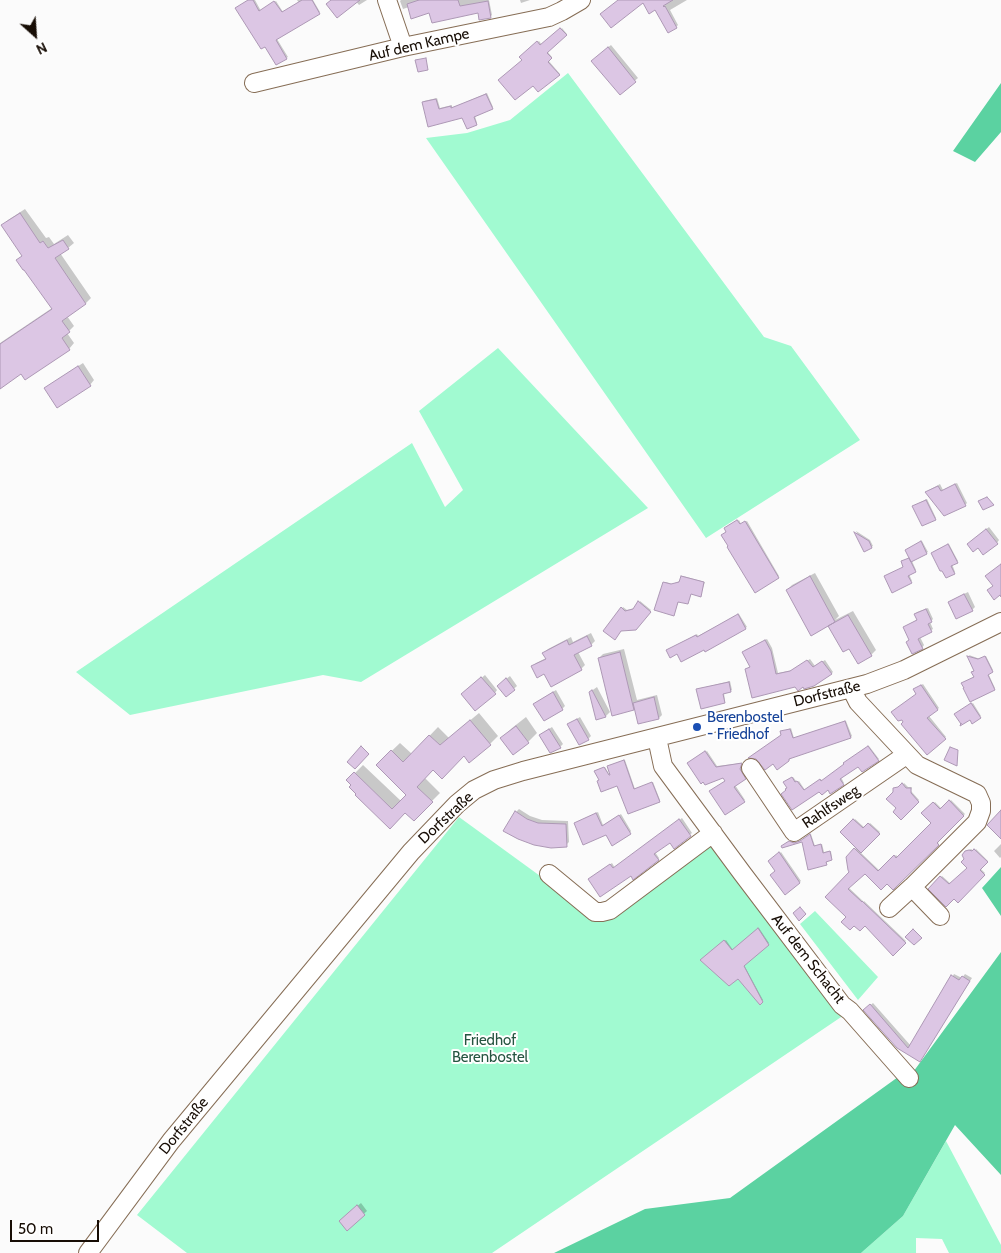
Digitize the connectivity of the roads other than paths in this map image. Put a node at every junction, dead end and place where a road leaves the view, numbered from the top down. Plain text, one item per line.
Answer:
1 (387, 0) edge
2 (581, 0) edge
3 (403, 47) junction
4 (254, 83) dead end
5 (1001, 622) edge
6 (851, 688) junction
7 (657, 738) junction
8 (906, 755) junction
9 (751, 768) dead end
10 (713, 834) junction
11 (549, 874) dead end
12 (912, 887) junction
13 (889, 908) dead end
14 (940, 916) dead end
15 (909, 1078) dead end
16 (88, 1253) edge

1 - 3 street
2 - 3 street, Auf dem Kampe
3 - 4 street, Auf dem Kampe
5 - 6 street, Dorfstraße
6 - 7 street, Dorfstraße
6 - 8 street
7 - 10 street, Auf dem Schacht
7 - 16 street, Dorfstraße
8 - 9 street, Rahlfsweg
8 - 12 street
10 - 11 street
10 - 15 street, Auf dem Schacht
12 - 13 street
12 - 14 street

